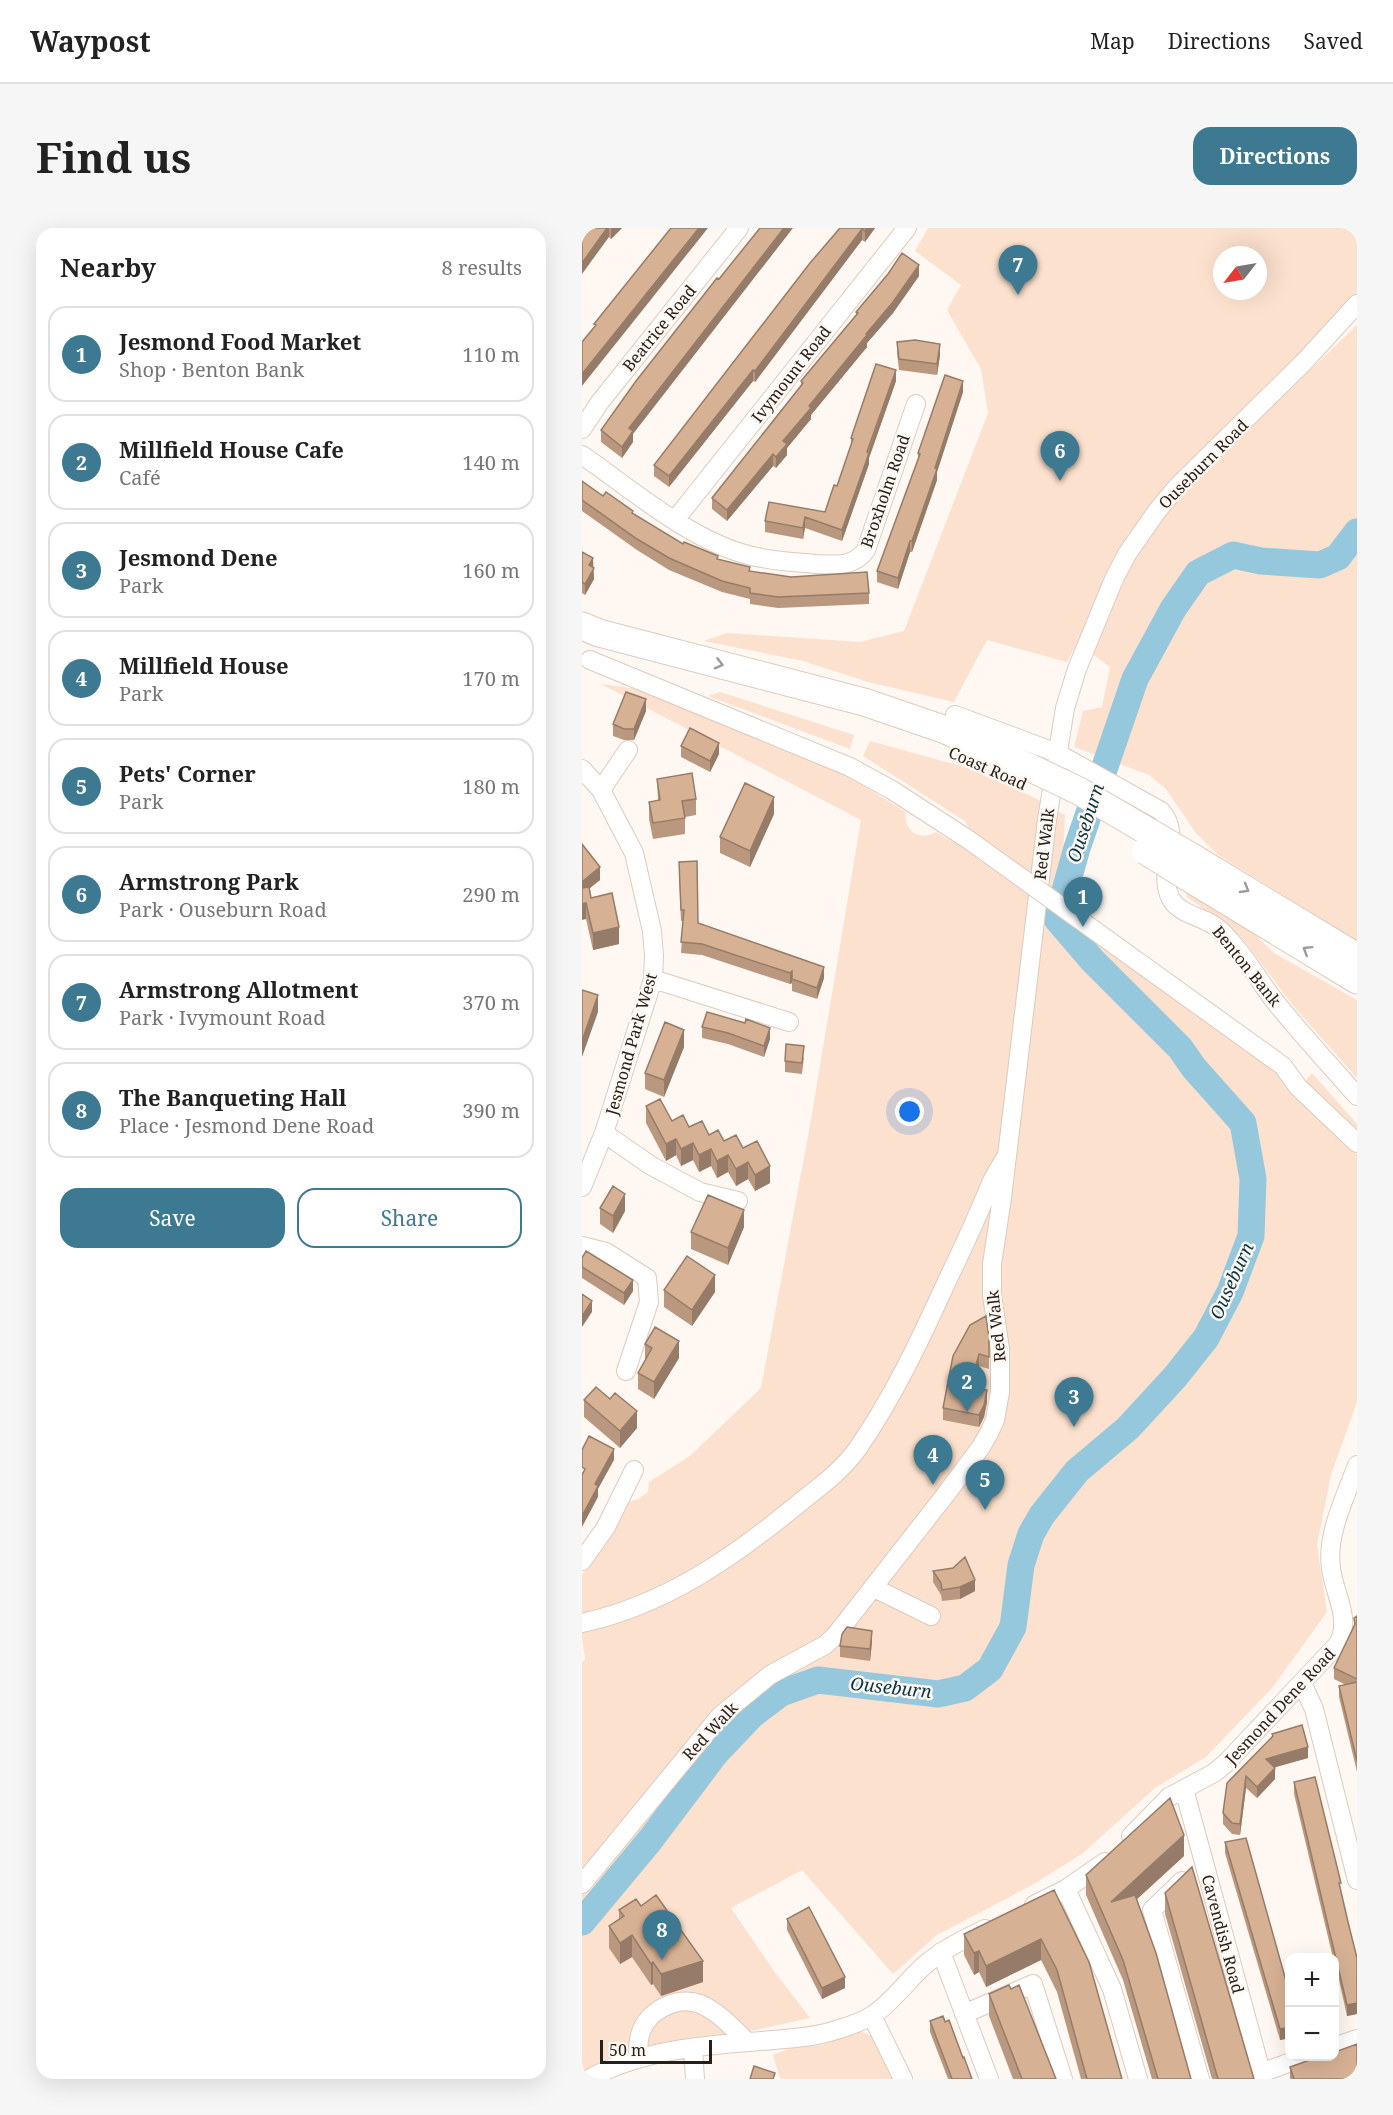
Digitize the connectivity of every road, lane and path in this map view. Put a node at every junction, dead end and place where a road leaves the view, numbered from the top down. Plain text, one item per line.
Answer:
1 (739, 228) edge
2 (907, 228) edge
3 (1357, 304) edge
4 (916, 404) dead end
5 (582, 429) edge
6 (582, 455) edge
7 (675, 520) junction
8 (582, 626) edge
9 (587, 658) edge
10 (955, 715) dead end
11 (628, 750) dead end
12 (1058, 753) junction
13 (582, 770) edge
14 (1030, 777) junction
15 (601, 790) junction
16 (1191, 867) junction
17 (1357, 957) edge
18 (653, 979) junction
19 (1357, 980) edge
20 (789, 1022) dead end
21 (1357, 1096) edge
22 (604, 1133) junction
23 (1357, 1143) edge
24 (1007, 1154) junction
25 (582, 1187) edge
26 (738, 1201) dead end
27 (582, 1246) edge
28 (626, 1371) dead end
29 (1357, 1465) edge
30 (634, 1470) dead end
31 (582, 1561) edge
32 (874, 1588) junction
33 (1349, 1602) edge
34 (931, 1616) dead end
35 (582, 1623) edge
36 (1302, 1683) junction
37 (1184, 1789) junction
38 (1203, 1862) junction
39 (1357, 1881) edge
40 (582, 1884) edge
41 (1066, 1889) junction
42 (1016, 1914) edge
43 (996, 1923) edge
44 (941, 1952) junction
45 (964, 2014) junction
46 (872, 2016) junction
47 (1357, 2039) edge
48 (747, 2042) junction
49 (1339, 2046) edge
50 (693, 2048) junction
51 (638, 2058) junction
52 (1296, 2061) edge
53 (1262, 2076) edge
54 (589, 2079) edge
55 (695, 2079) edge
56 (903, 2079) edge
57 (989, 2079) edge
58 (1063, 2079) edge
59 (1138, 2079) edge
60 (1200, 2079) edge

1 - 5 street, Beatrice Road
2 - 7 street, Ivymount Road
3 - 12 street, Ouseburn Road
4 - 7 street, Broxholm Road
6 - 7 street, Broxholm Road
8 -> 14 highway, Coast Road
9 - 14 highway, Coast Road
9 - 23 street, bridge
10 - 12 street, Benton Bank
11 - 15 street
12 - 21 street, Benton Bank
12 - 24 street, Red Walk
13 - 15 street, Jesmond Park West
14 - 16 highway, Coast Road, bridge
15 - 18 street, Jesmond Park West
16 -> 17 highway, Coast Road
19 -> 16 highway, Coast Road
18 - 20 street
18 - 22 street, Jesmond Park West
22 - 25 street, Jesmond Park West
22 - 26 street
24 - 32 street, Red Walk
24 - 35 street
27 - 28 street
29 - 33 street, Jesmond Dene Road
30 - 31 street
32 - 34 street
32 - 40 street, Red Walk
33 - 36 street, Jesmond Dene Road
36 - 37 street, Jesmond Dene Road
36 - 39 street
37 - 38 street, Cavendish Road
37 - 41 street, Jesmond Dene Road
38 - 53 street, Cavendish Road
38 - 60 street
41 - 42 street, Jesmond Dene Road
41 - 59 street
43 - 44 street
44 - 45 street
44 - 46 street
45 - 57 street
45 - 58 street
46 - 48 street
46 - 56 street
47 - 49 street
48 - 50 street
48 - 51 street
50 - 51 street
50 - 55 street
51 - 54 street
52 - 53 street

